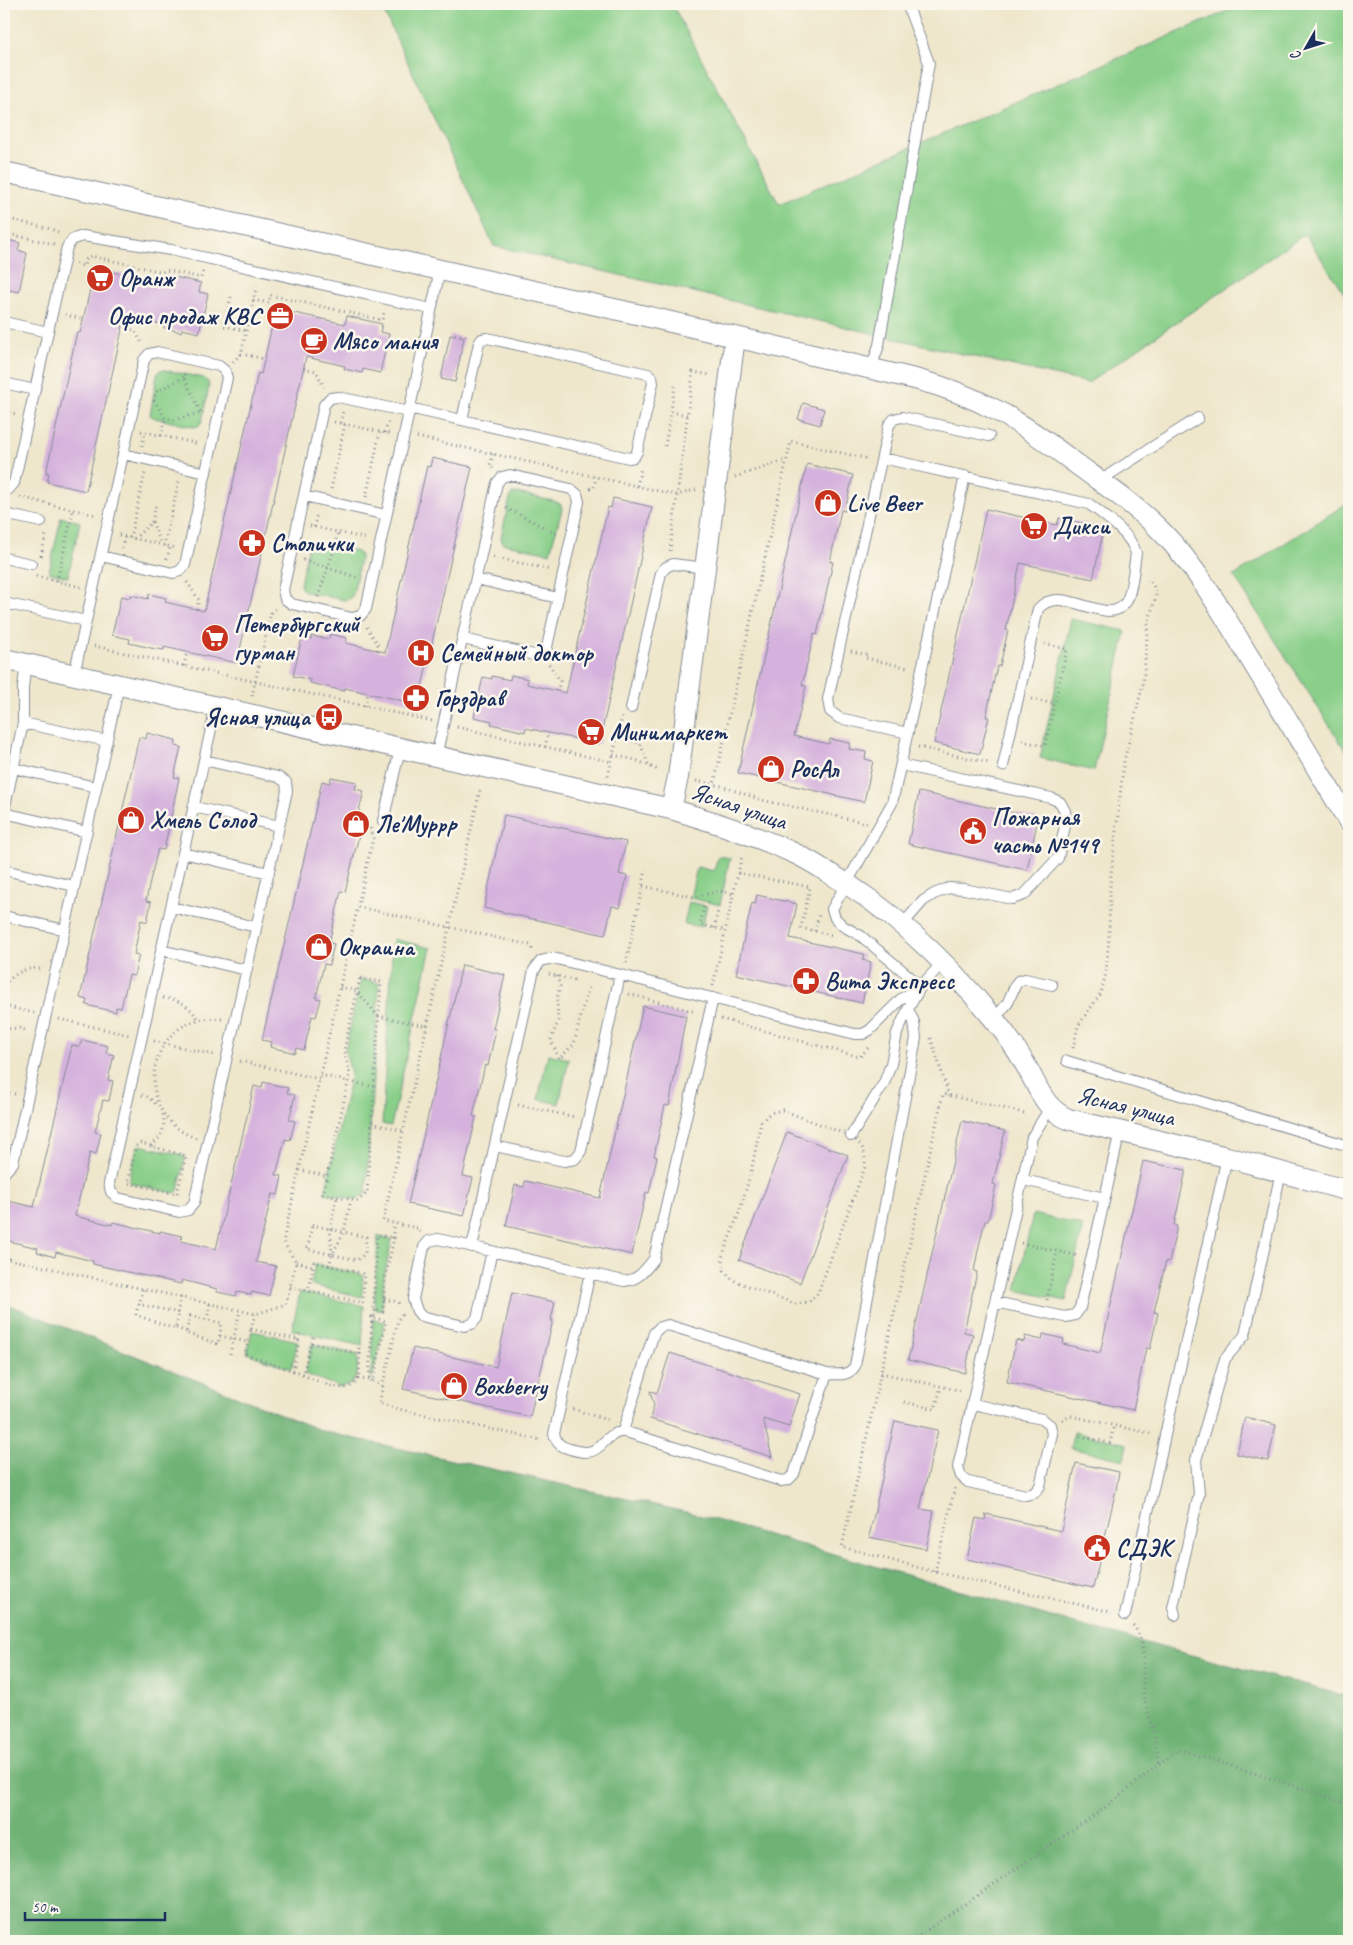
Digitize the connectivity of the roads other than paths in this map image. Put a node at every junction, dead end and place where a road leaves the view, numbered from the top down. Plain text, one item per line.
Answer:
1 (907, 4) edge
2 (4, 172) edge
3 (440, 270) junction
4 (431, 309) junction
5 (4, 322) edge
6 (48, 332) junction
7 (735, 337) junction
8 (871, 369) junction
9 (4, 383) edge
10 (35, 390) junction
11 (409, 410) junction
12 (1198, 418) dead end
13 (462, 420) junction
14 (989, 436) dead end
15 (123, 454) junction
16 (881, 460) junction
17 (206, 473) junction
18 (965, 476) junction
19 (1099, 481) junction
20 (6, 490) edge
21 (304, 496) junction
22 (4, 514) edge
23 (386, 514) junction
24 (40, 522) dead end
25 (100, 556) junction
26 (4, 558) edge
27 (34, 568) road end
28 (705, 568) junction
29 (476, 579) junction
30 (558, 598) junction
31 (4, 603) edge
32 (86, 621) junction
33 (462, 639) junction
34 (4, 659) edge
35 (26, 664) junction
36 (74, 675) junction
37 (119, 685) junction
38 (216, 707) junction
39 (631, 708) road end
40 (23, 722) junction
41 (908, 733) junction
42 (107, 741) junction
43 (400, 749) junction
44 (436, 757) junction
45 (204, 760) junction
46 (901, 765) junction
47 (1003, 766) road end
48 (13, 768) junction
49 (96, 787) junction
50 (194, 807) junction
51 (671, 809) junction
52 (4, 812) edge
53 (383, 821) dead end
54 (1349, 822) edge
55 (279, 826) junction
56 (87, 832) junction
57 (183, 853) junction
58 (4, 870) edge
59 (269, 873) junction
60 (847, 883) junction
61 (74, 886) junction
62 (171, 907) junction
63 (4, 916) edge
64 (903, 924) junction
65 (256, 927) junction
66 (65, 930) junction
67 (161, 950) junction
68 (944, 961) junction
69 (247, 970) junction
70 (622, 975) junction
71 (1052, 985) dead end
72 (921, 986) junction
73 (711, 997) junction
74 (908, 1008) junction
75 (994, 1019) junction
76 (1067, 1061) road end
77 (1050, 1108) junction
78 (1120, 1131) junction
79 (851, 1136) road end
80 (495, 1146) junction
81 (1349, 1146) edge
82 (1227, 1157) junction
83 (1281, 1172) junction
84 (4, 1173) edge
85 (1023, 1180) junction
86 (1349, 1192) edge
87 (1105, 1198) junction
88 (472, 1247) junction
89 (492, 1251) junction
90 (590, 1273) junction
91 (996, 1302) junction
92 (827, 1374) junction
93 (974, 1399) junction
94 (624, 1428) junction
95 (1125, 1615) road end
96 (1175, 1615) dead end

1 - 8 lane
2 - 3 street
3 - 4 lane
3 - 7 street
4 - 6 lane
4 - 11 lane
5 - 6 lane
6 - 10 lane
7 - 8 street
7 - 28 street
8 - 19 street
9 - 10 lane
10 - 20 lane
11 - 13 lane
11 - 21 lane
11 - 23 lane
12 - 19 lane
13 - 13 lane
14 - 16 lane
15 - 17 lane
15 - 17 lane
15 - 25 lane
16 - 18 lane
16 - 41 lane
17 - 25 lane
18 - 41 lane
18 - 47 lane
19 - 54 street
21 - 23 lane
21 - 23 lane
22 - 24 lane
25 - 32 lane
26 - 27 lane
28 - 39 lane
28 - 51 street
29 - 30 lane
29 - 30 lane
29 - 33 lane
30 - 33 lane
31 - 32 lane
32 - 36 lane
33 - 44 lane
34 - 35 street, Ясная улица
35 - 36 street, Ясная улица
35 - 40 lane
36 - 37 street, Ясная улица
37 - 38 street, Ясная улица
37 - 42 lane
38 - 43 street, Ясная улица
38 - 45 lane
40 - 42 lane
40 - 48 lane
41 - 46 lane
42 - 49 lane
43 - 44 street, Ясная улица
43 - 53 lane
44 - 51 street, Ясная улица
45 - 50 lane
45 - 55 lane
46 - 60 lane
46 - 64 lane
48 - 49 lane
48 - 52 lane
49 - 56 lane
50 - 55 lane
50 - 57 lane
51 - 60 street, Ясная улица
52 - 56 lane
55 - 59 lane
56 - 61 lane
57 - 59 lane
57 - 62 lane
58 - 61 lane
59 - 65 lane
60 - 64 street, Ясная улица
60 - 72 lane
61 - 66 lane
62 - 65 lane
62 - 67 lane
63 - 66 lane
64 - 68 street, Ясная улица
65 - 69 lane
66 - 84 lane
67 - 69 lane
67 - 69 lane
68 - 72 lane
68 - 75 street, Ясная улица
70 - 73 lane
70 - 80 lane
70 - 80 lane
71 - 75 lane
72 - 73 lane
72 - 74 lane
73 - 90 lane
74 - 79 lane
74 - 92 lane
75 - 77 street, Ясная улица
76 - 81 lane
77 - 78 street, Ясная улица
77 - 85 lane
78 - 82 street, Ясная улица
78 - 87 lane
80 - 88 lane
82 - 83 street, Ясная улица
82 - 95 lane
83 - 86 street, Ясная улица
83 - 96 lane
85 - 87 lane
85 - 91 lane
87 - 91 lane
88 - 89 lane
88 - 89 lane
89 - 90 lane
90 - 94 lane
91 - 93 lane
92 - 94 lane
92 - 94 lane
93 - 93 lane

